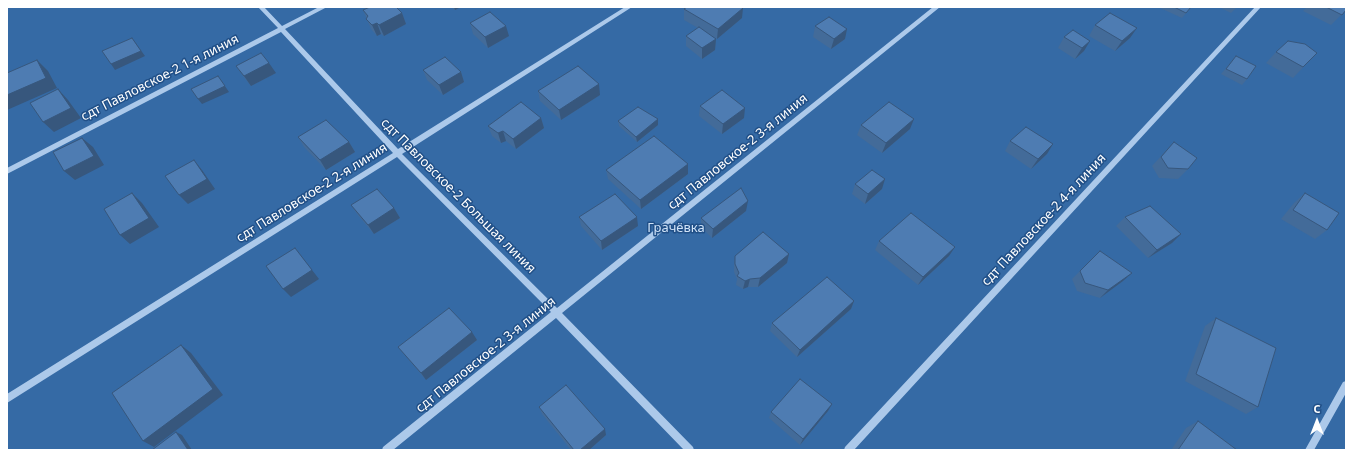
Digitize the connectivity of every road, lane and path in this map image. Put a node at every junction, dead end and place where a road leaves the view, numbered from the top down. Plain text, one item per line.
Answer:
1 (261, 7) edge
2 (324, 7) edge
3 (629, 7) edge
4 (937, 7) edge
5 (1258, 7) edge
6 (282, 29) junction
7 (397, 153) junction
8 (7, 171) edge
9 (557, 313) junction
10 (1346, 385) edge
11 (7, 399) edge
12 (386, 450) edge
13 (690, 450) edge
14 (848, 450) edge
15 (1309, 450) edge

1 - 6 lane, сдт Павловское-2 Большая линия
2 - 6 lane, сдт Павловское-2 1-я линия
3 - 7 lane, сдт Павловское-2 2-я линия
4 - 9 lane, сдт Павловское-2 3-я линия
5 - 14 lane, сдт Павловское-2 4-я линия
6 - 7 lane, сдт Павловское-2 Большая линия
6 - 8 lane, сдт Павловское-2 1-я линия
7 - 9 lane, сдт Павловское-2 Большая линия
7 - 11 lane, сдт Павловское-2 2-я линия
9 - 12 lane, сдт Павловское-2 3-я линия
9 - 13 lane, сдт Павловское-2 Большая линия
10 - 15 lane

